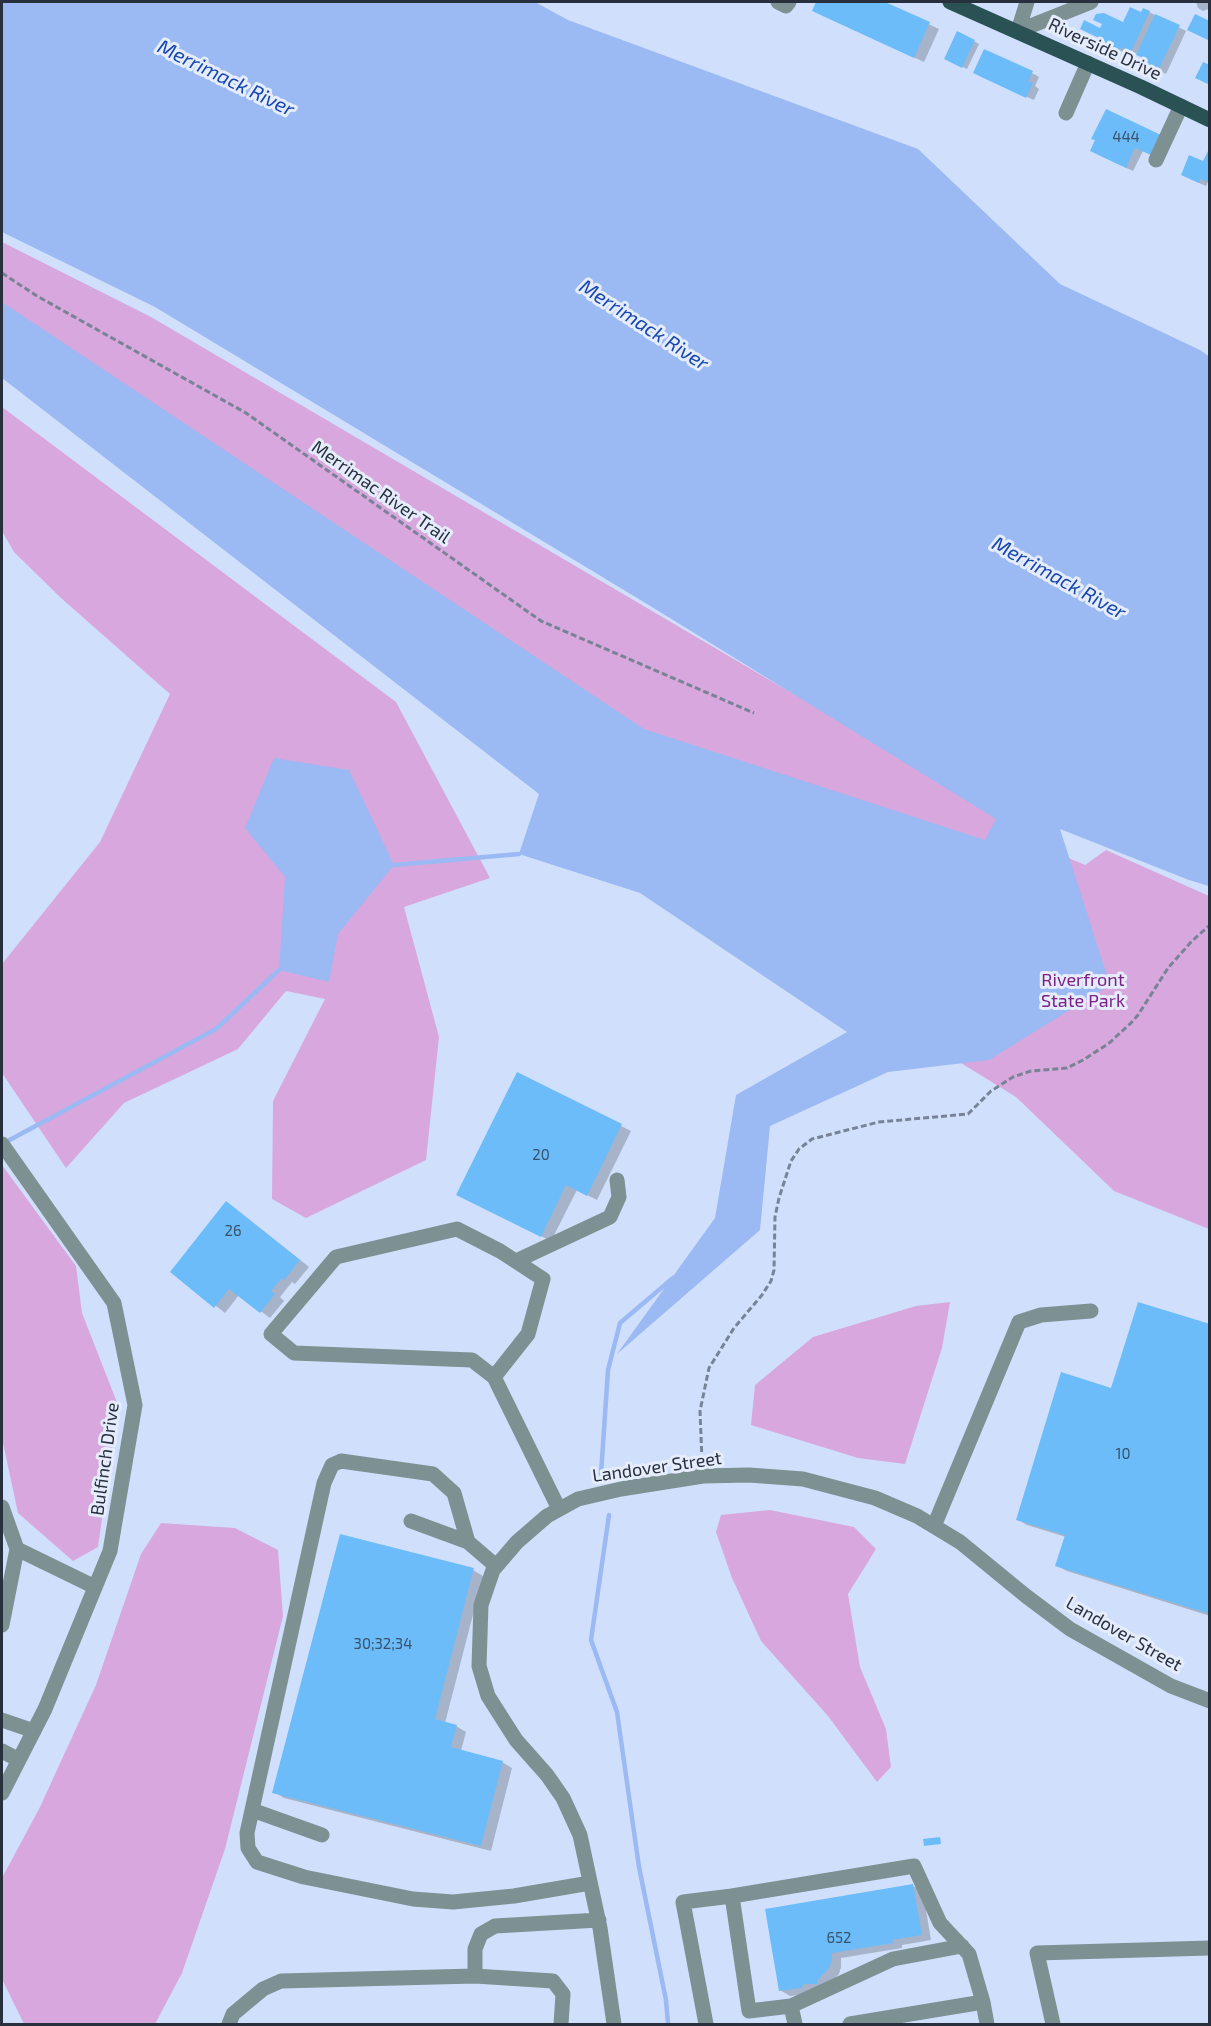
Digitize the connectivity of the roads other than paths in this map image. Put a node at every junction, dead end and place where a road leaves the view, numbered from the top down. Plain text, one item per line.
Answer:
1 (778, 2) edge
2 (789, 2) edge
3 (950, 2) edge
4 (1027, 2) edge
5 (1091, 2) edge
6 (1018, 31) junction
7 (1088, 63) junction
8 (1181, 106) junction
9 (1066, 113) dead end
10 (1209, 120) edge
11 (1156, 160) dead end
12 (2, 1144) edge
13 (616, 1180) dead end
14 (516, 1261) junction
15 (1091, 1311) dead end
16 (494, 1377) junction
17 (2, 1508) edge
18 (559, 1509) junction
19 (411, 1521) dead end
20 (934, 1526) junction
21 (468, 1542) junction
22 (17, 1549) junction
23 (496, 1566) junction
24 (95, 1587) junction
25 (2, 1625) edge
26 (1209, 1701) edge
27 (2, 1720) edge
28 (34, 1731) junction
29 (2, 1751) edge
30 (19, 1760) junction
31 (2, 1793) edge
32 (252, 1810) junction
33 (322, 1835) dead end
34 (590, 1882) junction
35 (732, 1896) junction
36 (599, 1920) junction
37 (962, 1946) junction
38 (1209, 1948) edge
39 (476, 1976) junction
40 (982, 2002) junction
41 (791, 2006) junction
42 (229, 2025) edge
43 (561, 2025) edge
44 (614, 2025) edge
45 (706, 2025) edge
46 (795, 2025) edge
47 (850, 2025) edge
48 (987, 2025) edge
49 (1053, 2025) edge

1 - 2 street
3 - 6 main road, Riverside Drive
4 - 6 street
5 - 6 street
6 - 7 main road, Riverside Drive
7 - 8 main road, Riverside Drive
7 - 9 street
8 - 10 main road, Riverside Drive
8 - 11 street
12 - 24 street, Bulfinch Drive
13 - 14 street
14 - 16 street
14 - 16 street
15 - 20 street
16 - 18 street
17 - 22 street
18 - 20 street, Landover Street
18 - 23 street, Landover Street
19 - 21 street
20 - 26 street, Landover Street
21 - 23 street
21 - 32 street
22 - 24 street
22 - 25 street
23 - 34 street, Landover Street
24 - 28 street, Bulfinch Drive
27 - 28 street
28 - 30 street, Bulfinch Drive
29 - 30 street
30 - 31 street, Bulfinch Drive
32 - 33 street
32 - 34 street
34 - 36 street, Landover Street
35 - 37 street
35 - 41 street
35 - 45 street
36 - 39 street
36 - 44 street, Landover Street
37 - 40 street
37 - 41 street
38 - 49 street
39 - 42 street
39 - 43 street
40 - 47 street
40 - 48 street
41 - 46 street

